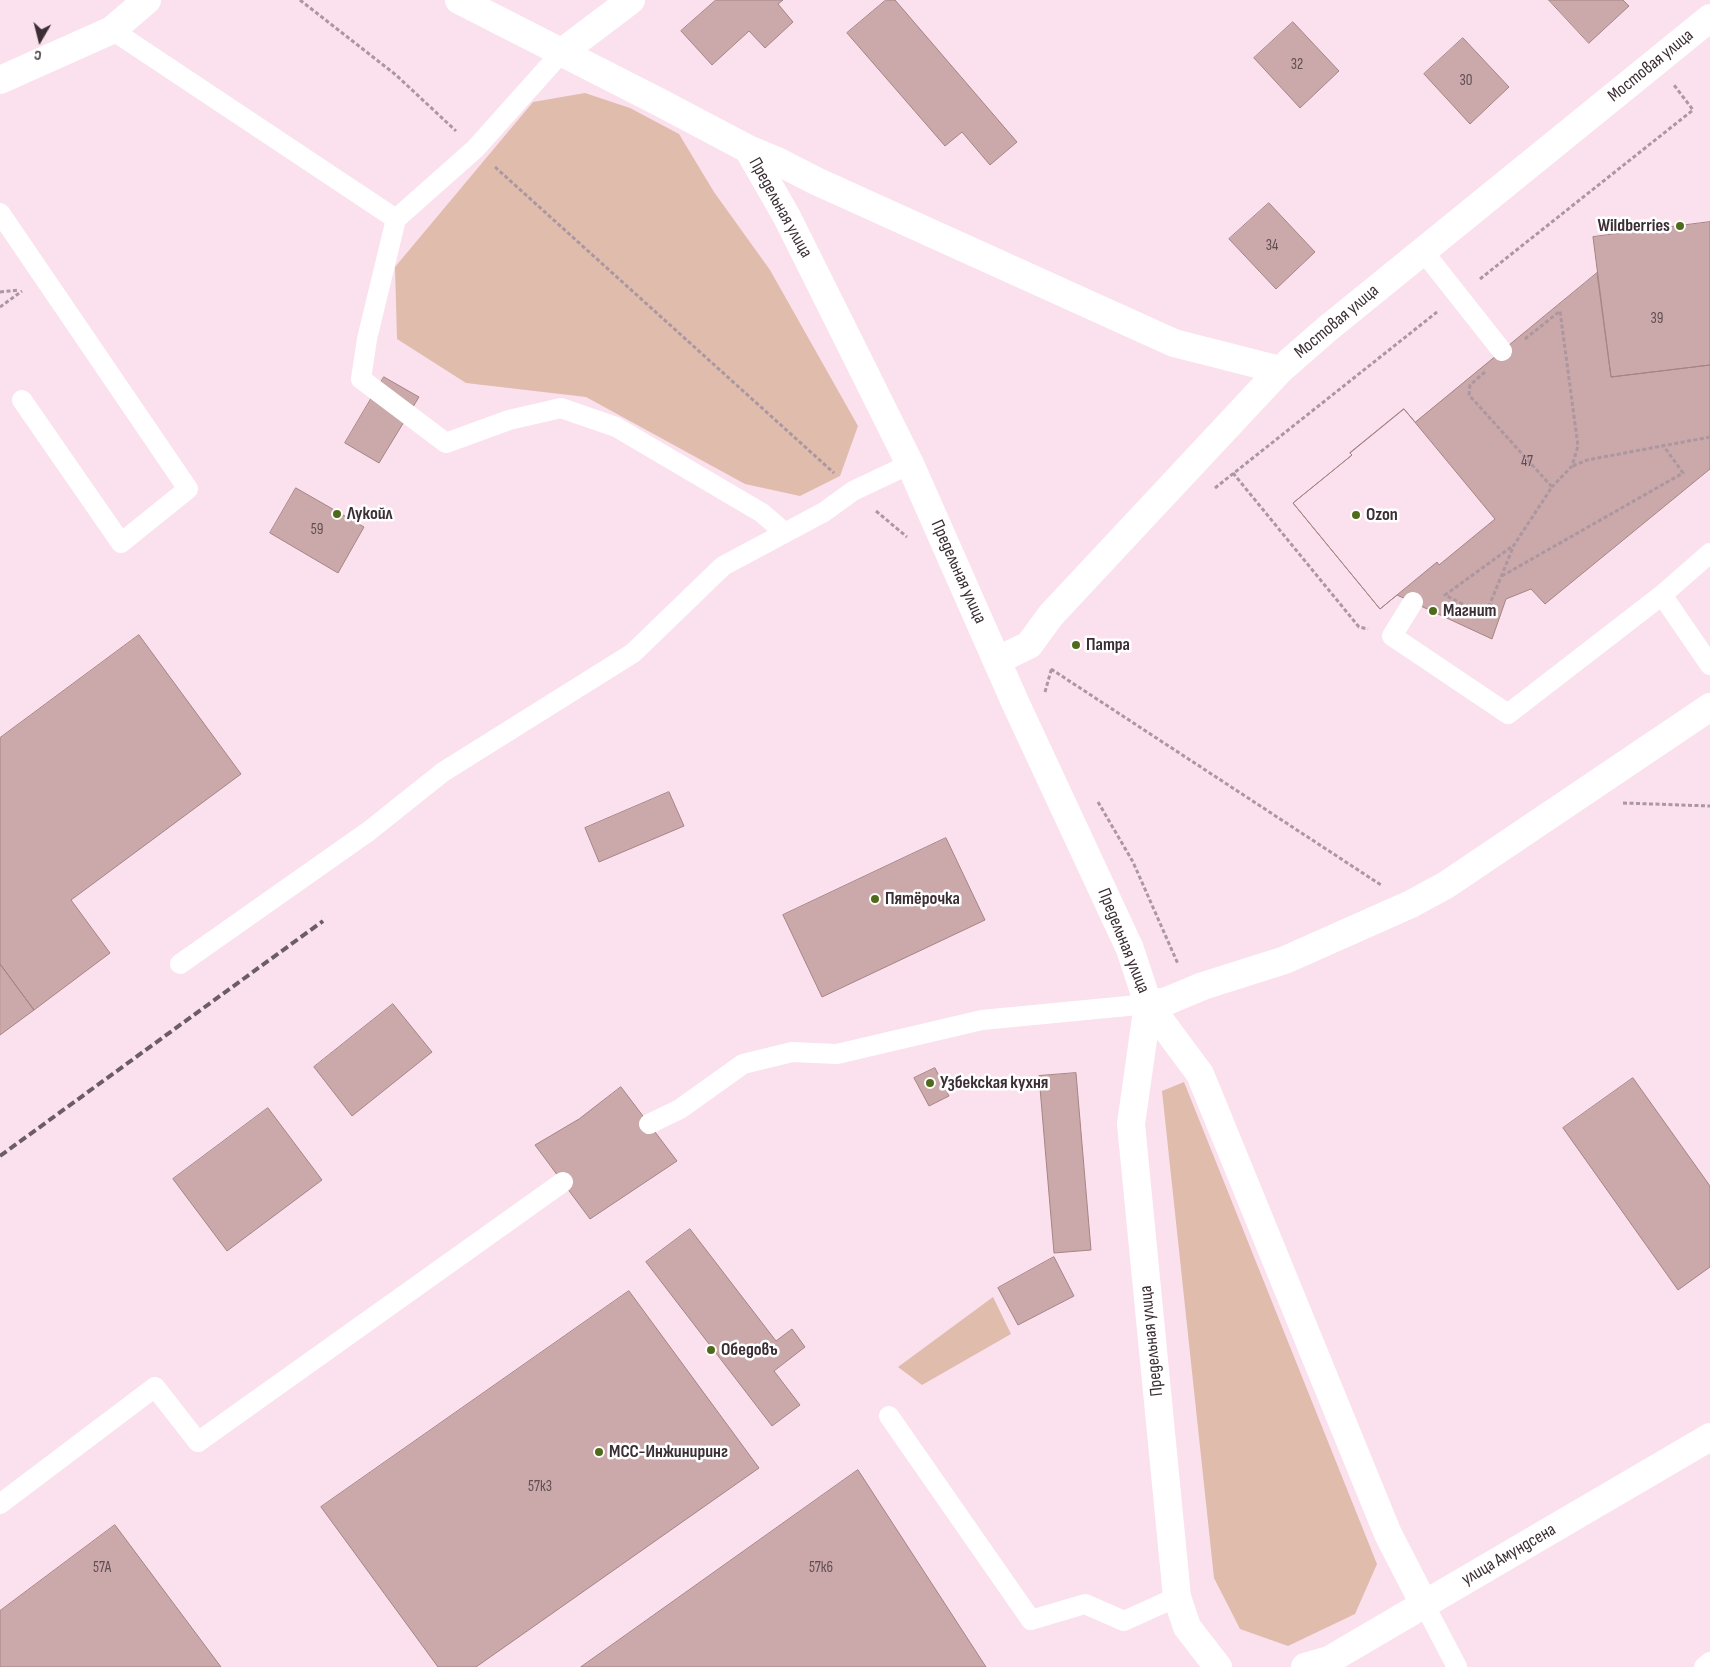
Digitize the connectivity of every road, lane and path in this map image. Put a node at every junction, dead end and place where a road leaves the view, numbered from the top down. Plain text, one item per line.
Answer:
1 (147, 0) edge
2 (300, 0) edge
3 (459, 0) edge
4 (631, 0) edge
5 (1710, 18) edge
6 (112, 30) junction
7 (561, 53) junction
8 (0, 80) edge
9 (475, 149) junction
10 (748, 149) junction
11 (0, 213) edge
12 (396, 219) junction
13 (1423, 251) junction
14 (23, 290) dead end
15 (0, 292) edge
16 (1522, 342) dead end
17 (1497, 359) joint
18 (1280, 370) junction
19 (22, 400) dead end
20 (1710, 437) edge
21 (1663, 445) junction
22 (910, 464) junction
23 (1572, 466) junction
24 (1233, 474) dead end
25 (1552, 487) junction
26 (853, 491) junction
27 (786, 533) junction
28 (912, 541) dead end
29 (1514, 545) junction
30 (1710, 552) edge
31 (1502, 576) junction
32 (1662, 594) junction
33 (1413, 602) dead end
34 (1392, 636) junction
35 (998, 660) junction
36 (1054, 661) dead end
37 (1710, 665) edge
38 (1051, 669) junction
39 (1045, 690) junction
40 (1046, 698) dead end
41 (1015, 702) junction
42 (1710, 706) edge
43 (1094, 796) dead end
44 (1621, 803) dead end
45 (1710, 806) edge
46 (1411, 904) junction
47 (180, 964) dead end
48 (1203, 986) junction
49 (1148, 1004) junction
50 (650, 1124) dead end
51 (563, 1182) dead end
52 (889, 1416) dead end
53 (1710, 1437) edge
54 (0, 1504) edge
55 (1177, 1597) junction
56 (1424, 1604) junction
57 (1710, 1662) edge
58 (1218, 1667) edge
59 (1305, 1667) edge
60 (1456, 1667) edge
61 (1704, 1667) edge

1 - 6 street
2 - 9 path
3 - 7 street, Предельная улица
4 - 7 street
5 - 13 street, Мостовая улица
6 - 8 street
6 - 12 lane
7 - 9 lane
7 - 10 street, Предельная улица
9 - 12 lane
9 - 26 path
10 - 18 street, Предельная улица
10 - 22 street, Предельная улица
11 - 19 lane
12 - 27 lane
13 - 17 lane
13 - 18 street, Мостовая улица
14 - 15 path
16 - 23 path
17 - 25 path
18 - 35 street, Мостовая улица
20 - 21 path
21 - 23 path
21 - 31 path
22 - 26 lane
22 - 35 street, Предельная улица
23 - 25 path
24 - 34 path
25 - 29 path
26 - 27 lane
26 - 28 path
27 - 47 lane
29 - 31 path
29 - 31 path
30 - 32 lane
32 - 34 lane
32 - 37 lane
33 - 34 lane
35 - 41 street, Предельная улица
36 - 38 path
38 - 39 path
38 - 46 path
39 - 40 path
39 - 41 path
41 - 49 street, Предельная улица
42 - 46 street
43 - 48 path
44 - 45 path
46 - 48 street
48 - 49 street
49 - 50 lane
49 - 55 street, Предельная улица
49 - 56 street, Предельная улица
51 - 54 lane
52 - 55 lane
53 - 56 street, улица Амундсена
55 - 58 street, Предельная улица
56 - 59 street, улица Амундсена
56 - 60 lane
57 - 61 lane

